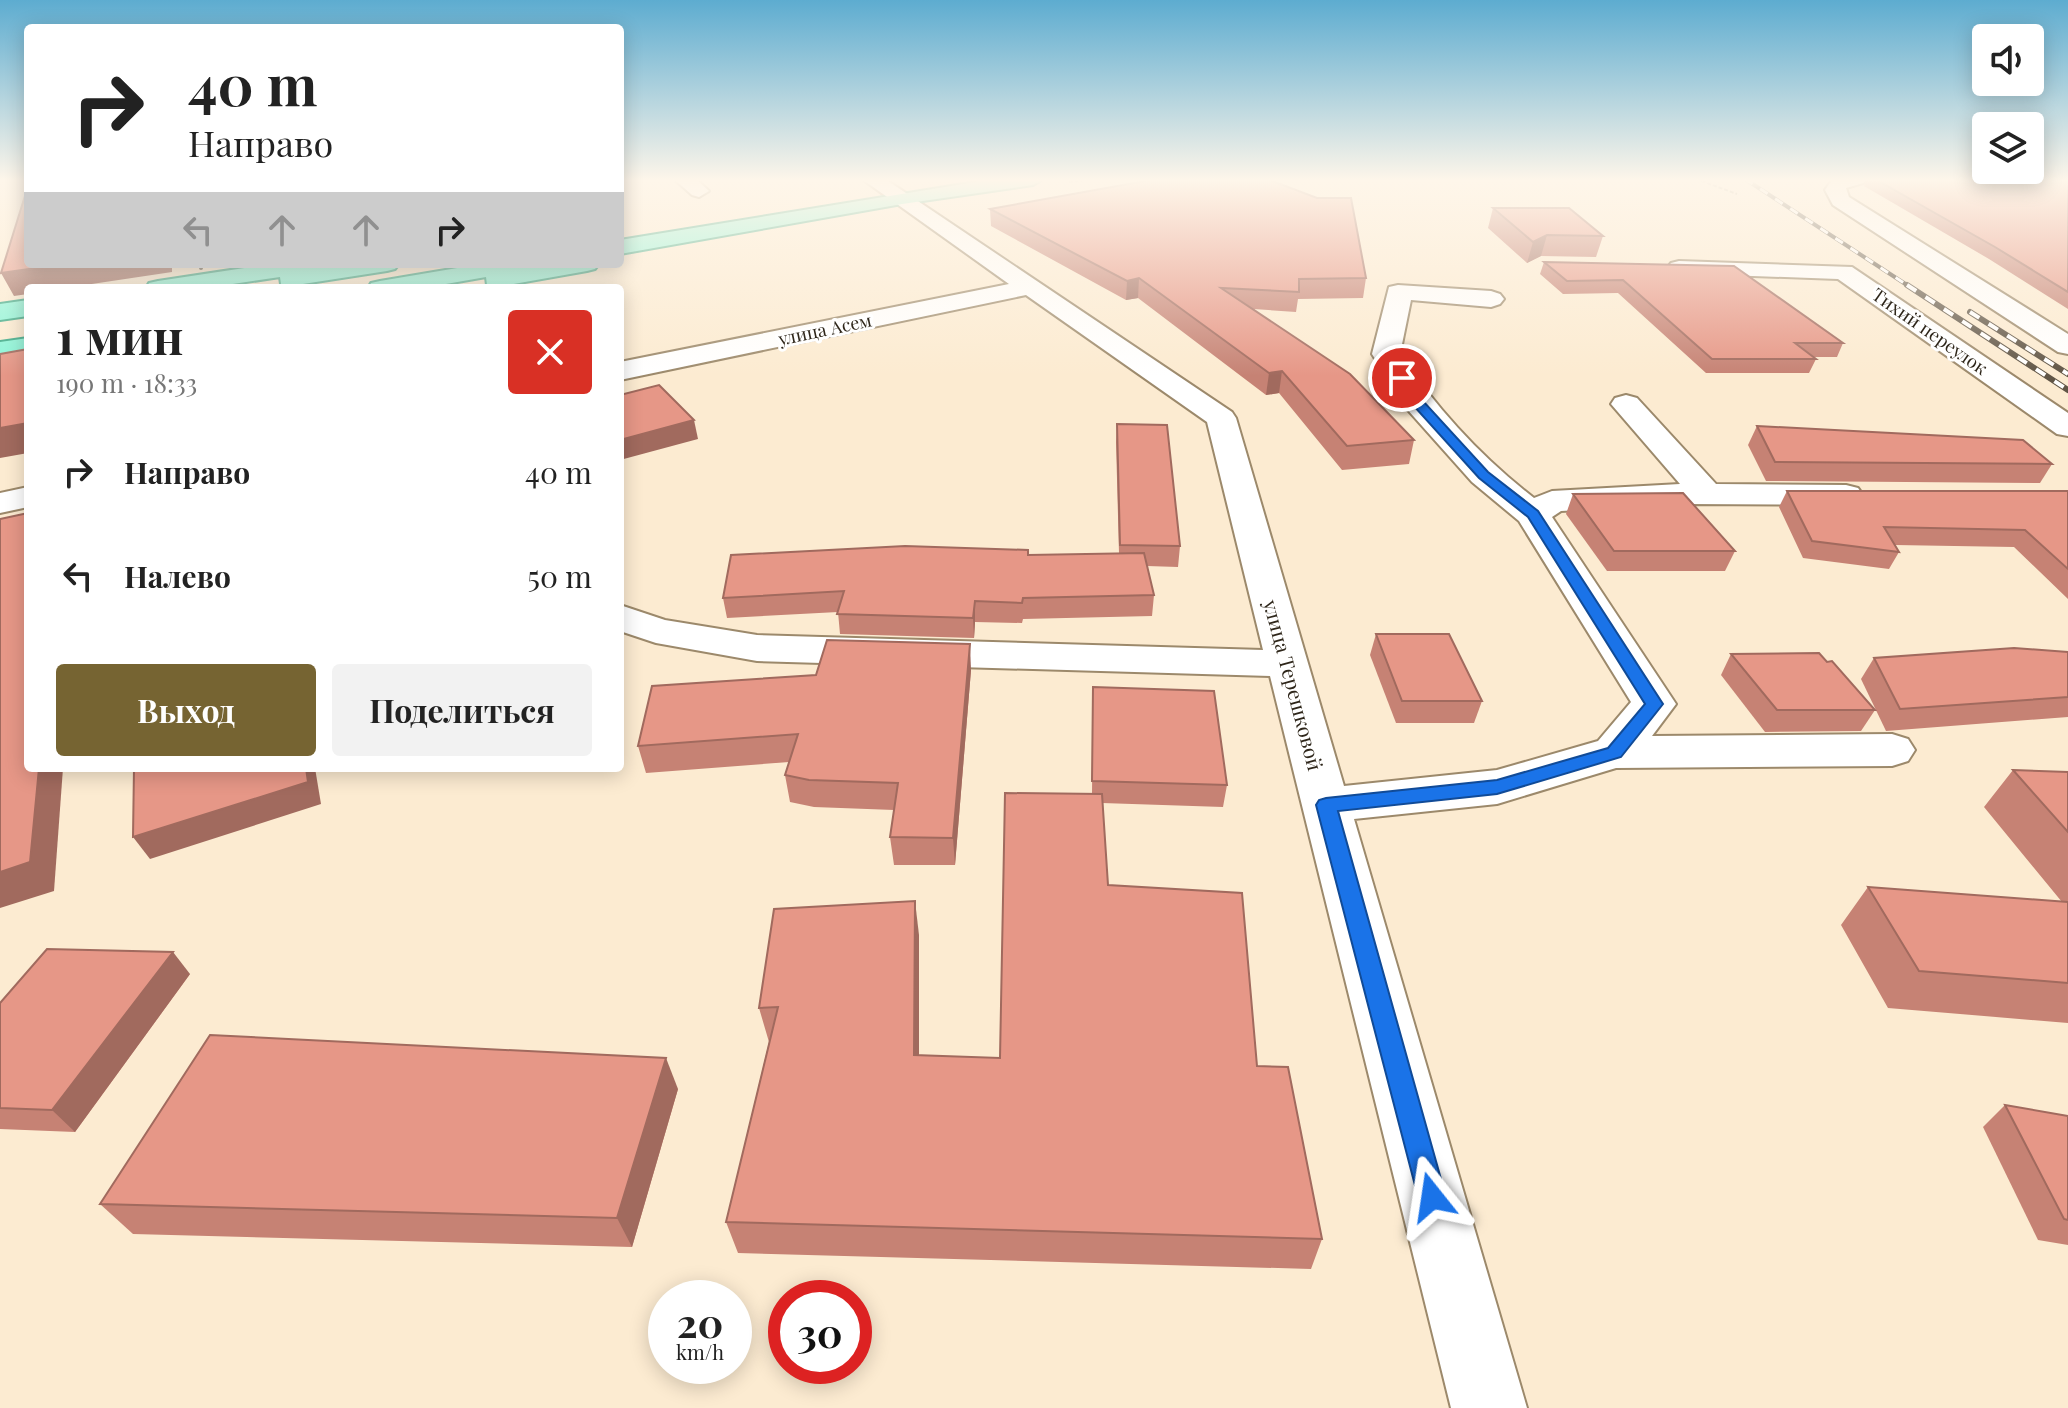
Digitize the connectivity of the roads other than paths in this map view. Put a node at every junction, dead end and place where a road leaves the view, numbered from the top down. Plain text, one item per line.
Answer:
1 (695, 245) edge
2 (973, 245) edge
3 (1909, 245) edge
4 (624, 257) edge
5 (290, 268) edge
6 (361, 268) edge
7 (499, 268) edge
8 (564, 268) edge
9 (1652, 268) edge
10 (184, 284) edge
11 (257, 284) edge
12 (404, 284) edge
13 (473, 284) edge
14 (1031, 287) junction
15 (1491, 299) dead end
16 (24, 309) edge
17 (0, 312) edge
18 (24, 320) edge
19 (0, 324) edge
20 (2068, 346) edge
21 (24, 347) edge
22 (0, 350) edge
23 (24, 359) edge
24 (0, 362) edge
25 (624, 370) edge
26 (1626, 404) dead end
27 (2068, 427) edge
28 (1707, 494) junction
29 (1880, 495) edge
30 (24, 498) edge
31 (0, 503) edge
32 (1533, 514) junction
33 (624, 619) edge
34 (1288, 664) junction
35 (1892, 750) dead end
36 (1614, 752) junction
37 (1326, 805) junction
38 (1489, 1408) edge

1 - 4 main road
2 - 14 street, улица Терешковой
3 - 20 street
5 - 10 main road
6 - 11 main road
7 - 12 main road
8 - 13 main road
9 - 27 street, Тихий переулок
14 - 25 street, улица Асем
14 - 34 street, улица Терешковой
15 - 32 street
16 - 17 main road
18 - 19 main road
21 - 22 main road
23 - 24 main road
26 - 28 street
28 - 29 street
28 - 32 street
30 - 31 street
32 - 36 street
33 - 34 street
34 - 37 street, улица Терешковой
35 - 36 street
36 - 37 street
37 - 38 street, улица Терешковой

